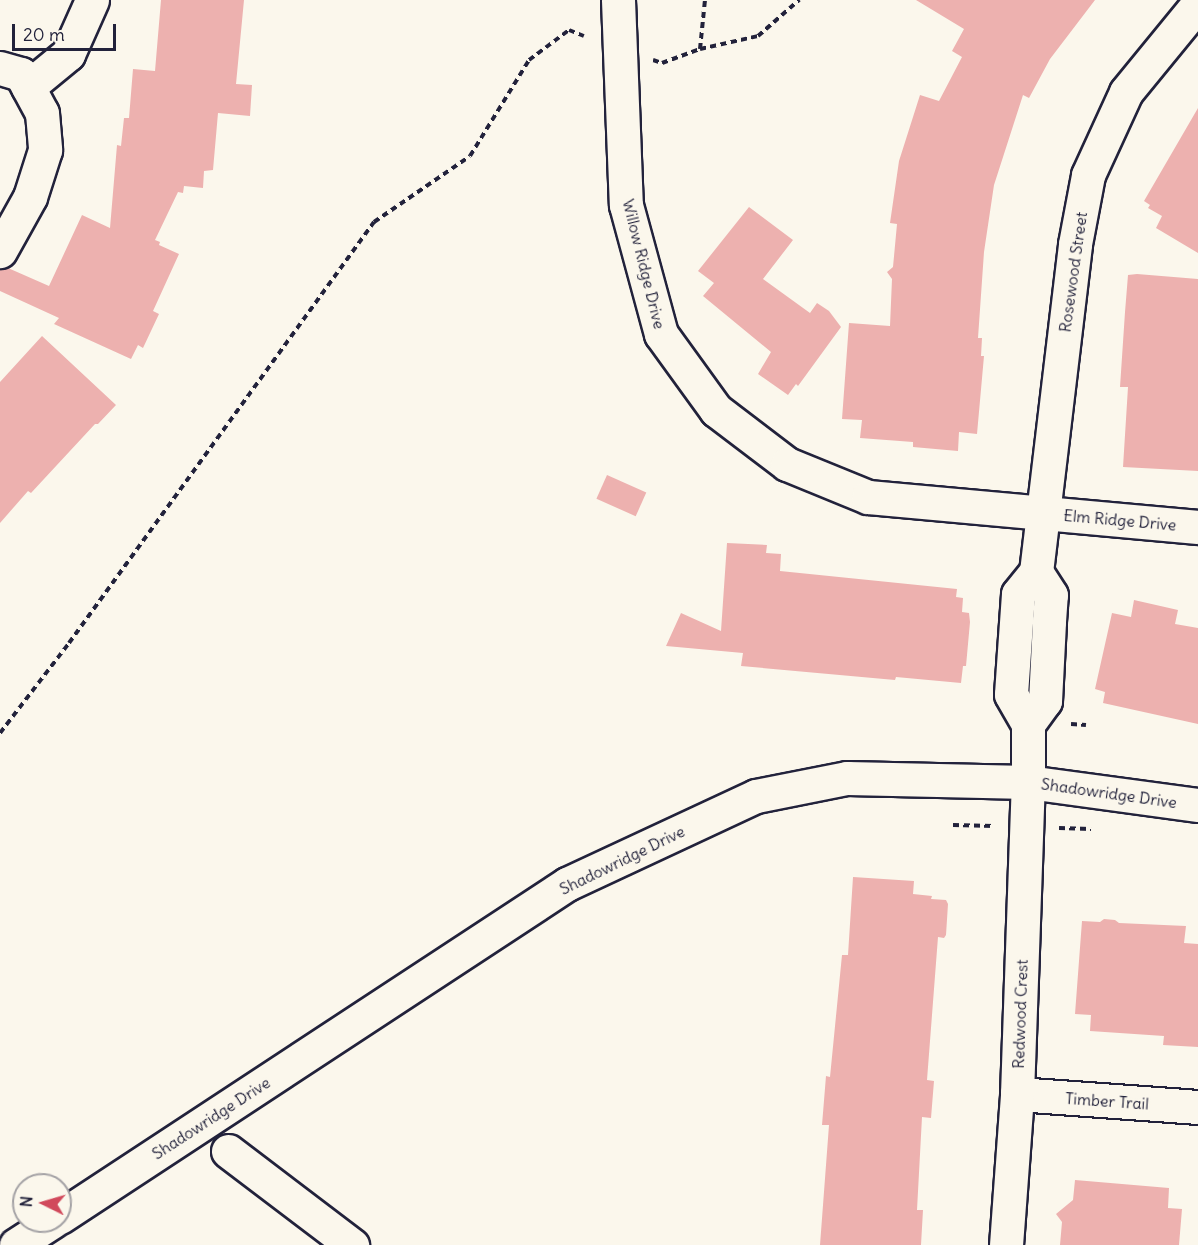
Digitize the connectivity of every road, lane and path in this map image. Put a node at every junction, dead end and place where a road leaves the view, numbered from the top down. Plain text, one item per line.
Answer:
1 (92, 0) edge
2 (618, 0) edge
3 (705, 0) edge
4 (799, 0) edge
5 (1198, 4) edge
6 (700, 49) junction
7 (620, 50) junction
8 (0, 68) edge
9 (28, 87) junction
10 (0, 251) edge
11 (1043, 514) junction
12 (1198, 527) edge
13 (0, 733) edge
14 (1028, 782) junction
15 (1198, 805) edge
16 (1017, 1094) junction
17 (1198, 1107) edge
18 (228, 1151) dead end
19 (72, 1208) edge
20 (34, 1233) edge
21 (16, 1245) edge
22 (352, 1245) edge
23 (1006, 1245) edge

1 - 9 street
2 - 7 street, Willow Ridge Drive
3 - 6 path
4 - 6 path
5 - 11 street, Rosewood Street
6 - 7 path
7 - 11 street, Willow Ridge Drive
7 - 13 path
8 - 9 street
9 - 10 street
11 - 12 street, Elm Ridge Drive
11 - 14 street, Rosewood Street
14 - 15 street, Shadowridge Drive
14 - 16 street, Redwood Crest
14 - 19 street, Shadowridge Drive
16 - 17 street, Timber Trail
16 - 23 street, Redwood Crest
18 - 22 street
20 - 21 street

